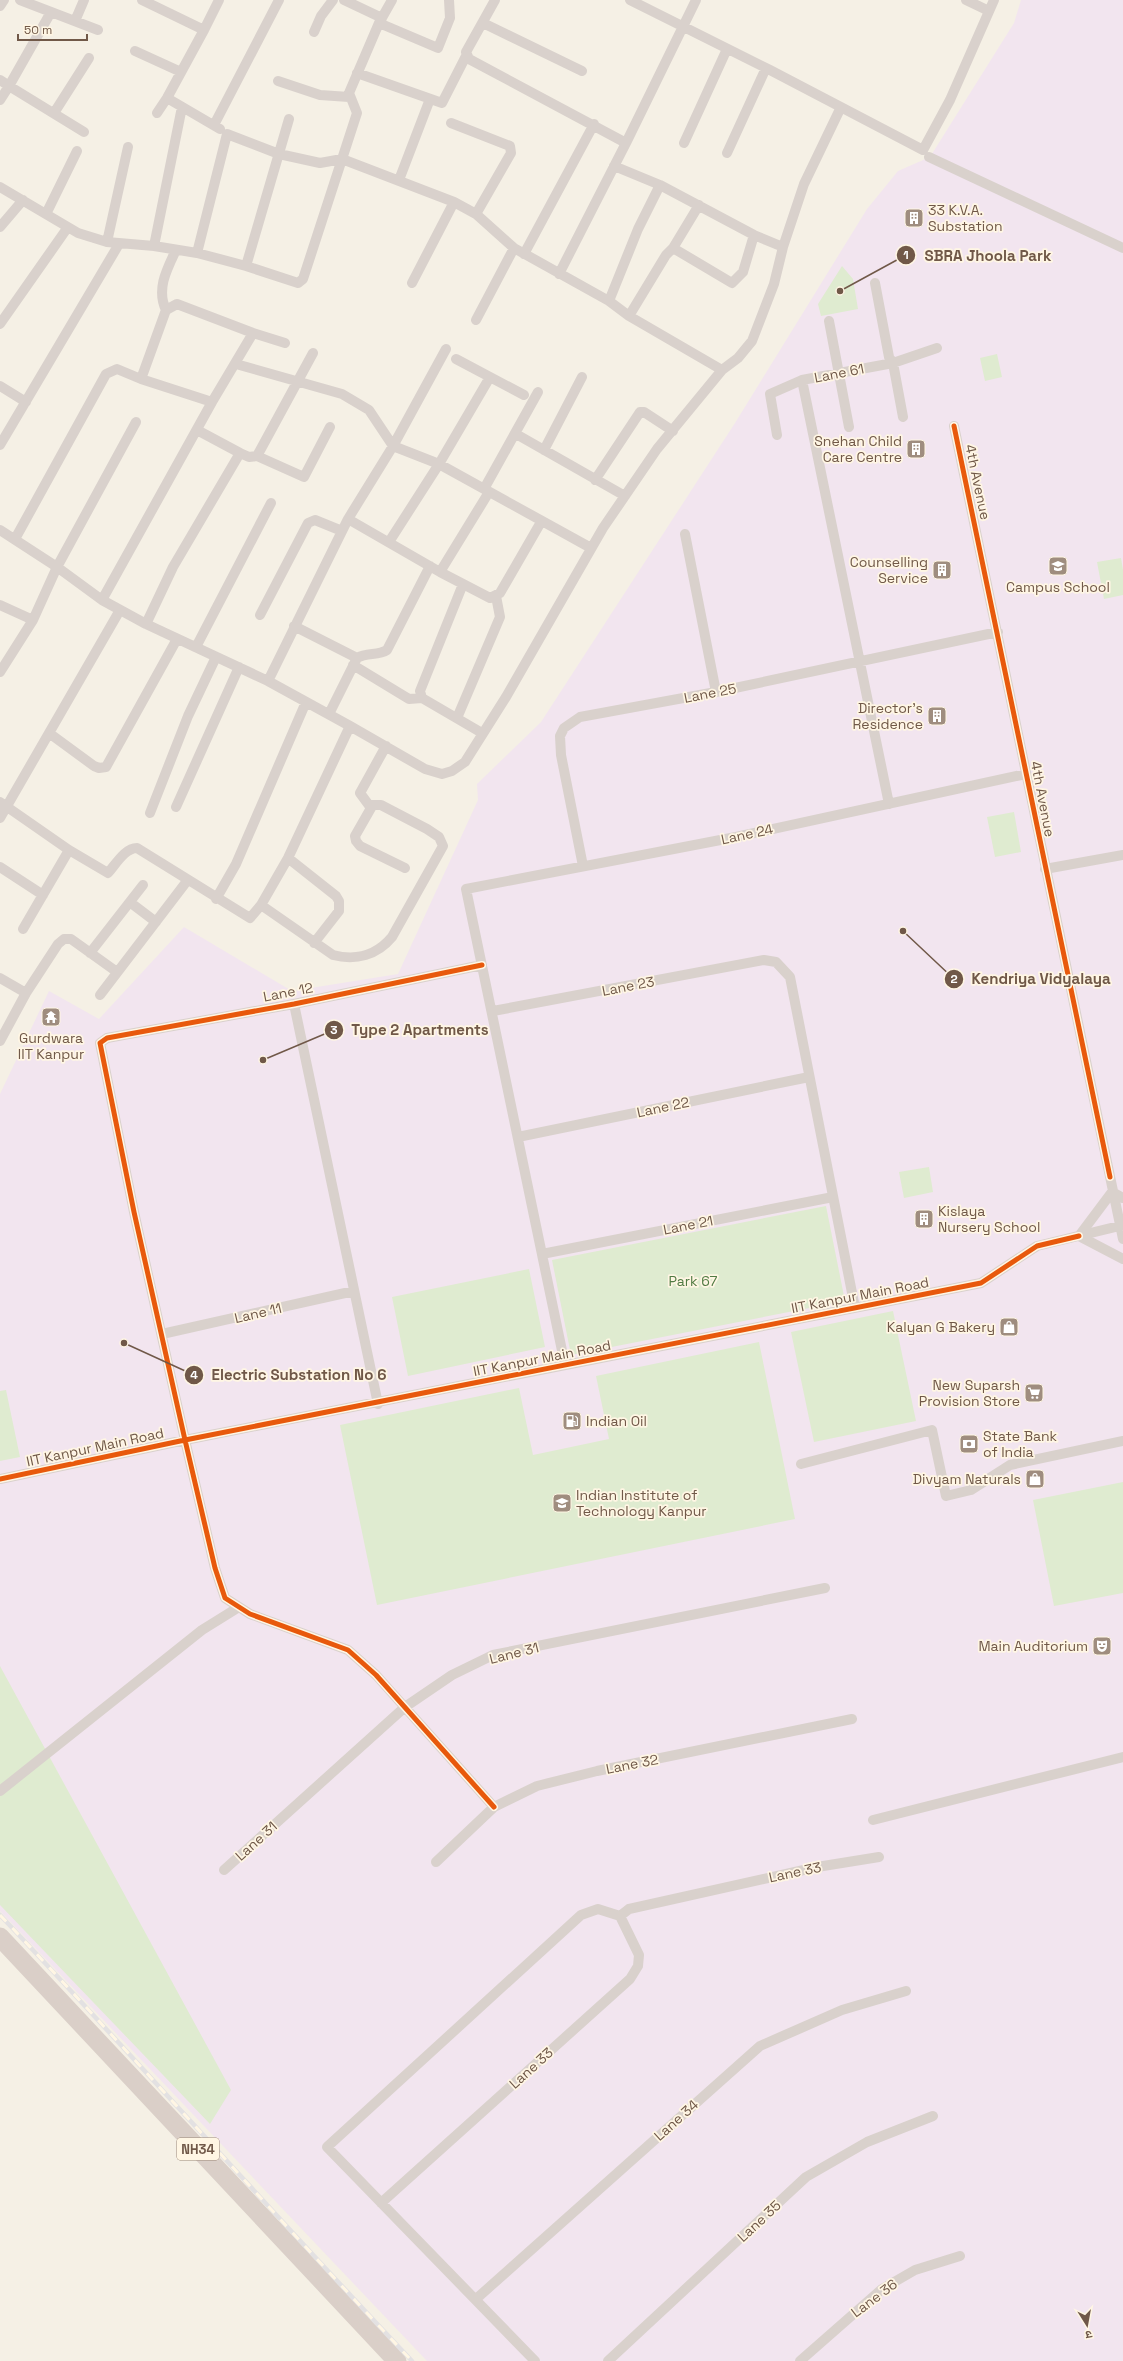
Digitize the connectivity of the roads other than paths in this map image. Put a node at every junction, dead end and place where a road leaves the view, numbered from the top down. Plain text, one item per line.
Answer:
1 (4, 0) edge
2 (20, 0) edge
3 (84, 0) edge
4 (142, 0) edge
5 (219, 0) edge
6 (333, 0) edge
7 (344, 0) edge
8 (392, 0) edge
9 (448, 0) edge
10 (495, 0) edge
11 (630, 0) edge
12 (696, 0) edge
13 (966, 0) edge
14 (994, 0) edge
15 (276, 1) edge
16 (0, 6) edge
17 (989, 11) junction
18 (51, 12) junction
19 (381, 20) junction
20 (75, 21) junction
21 (484, 23) junction
22 (683, 26) junction
23 (98, 30) dead end
24 (204, 30) junction
25 (314, 32) dead end
26 (727, 48) junction
27 (135, 51) dead end
28 (466, 56) junction
29 (89, 58) dead end
30 (766, 68) junction
31 (582, 71) dead end
32 (181, 72) junction
33 (357, 73) junction
34 (278, 81) dead end
35 (4, 83) edge
36 (349, 97) junction
37 (167, 98) junction
38 (430, 99) junction
39 (0, 100) edge
40 (182, 106) junction
41 (841, 107) junction
42 (54, 113) junction
43 (157, 113) dead end
44 (289, 119) dead end
45 (451, 123) dead end
46 (594, 124) junction
47 (214, 125) junction
48 (84, 132) dead end
49 (227, 134) junction
50 (626, 143) junction
51 (684, 143) dead end
52 (128, 147) dead end
53 (77, 151) dead end
54 (727, 153) dead end
55 (279, 154) junction
56 (930, 157) dead end
57 (342, 159) junction
58 (614, 166) junction
59 (399, 180) junction
60 (660, 185) junction
61 (0, 187) edge
62 (23, 200) junction
63 (454, 202) junction
64 (698, 205) junction
65 (46, 214) junction
66 (476, 214) junction
67 (4, 215) edge
68 (0, 227) edge
69 (68, 227) junction
70 (754, 235) junction
71 (107, 242) junction
72 (119, 244) junction
73 (154, 246) junction
74 (783, 247) junction
75 (514, 248) junction
76 (673, 248) junction
77 (1123, 248) edge
78 (176, 250) junction
79 (198, 253) junction
80 (524, 254) junction
81 (246, 266) junction
82 (559, 274) junction
83 (412, 283) dead end
84 (875, 283) dead end
85 (609, 301) junction
86 (166, 310) junction
87 (629, 316) junction
88 (476, 320) dead end
89 (829, 321) dead end
90 (0, 324) edge
91 (253, 333) junction
92 (285, 343) dead end
93 (937, 348) dead end
94 (446, 349) dead end
95 (313, 353) dead end
96 (456, 359) dead end
97 (893, 363) junction
98 (236, 364) junction
99 (722, 370) junction
100 (839, 373) junction
101 (490, 377) junction
102 (582, 377) dead end
103 (141, 379) junction
104 (802, 380) junction
105 (298, 382) junction
106 (0, 386) edge
107 (538, 392) dead end
108 (524, 395) dead end
109 (26, 402) junction
110 (212, 402) junction
111 (903, 417) dead end
112 (136, 422) dead end
113 (954, 426) dead end
114 (330, 427) dead end
115 (849, 427) dead end
116 (197, 430) junction
117 (673, 431) junction
118 (516, 434) junction
119 (778, 435) dead end
120 (0, 445) edge
121 (393, 446) junction
122 (544, 450) junction
123 (240, 453) junction
124 (257, 456) junction
125 (439, 464) junction
126 (595, 480) junction
127 (486, 491) junction
128 (626, 496) junction
129 (271, 503) dead end
130 (348, 519) junction
131 (541, 522) junction
132 (0, 530) edge
133 (342, 531) junction
134 (685, 534) dead end
135 (15, 539) junction
136 (389, 542) junction
137 (591, 548) junction
138 (430, 566) junction
139 (57, 567) junction
140 (440, 572) junction
141 (462, 584) junction
142 (496, 596) junction
143 (102, 600) junction
144 (1, 606) edge
145 (120, 610) junction
146 (260, 615) dead end
147 (33, 620) junction
148 (146, 624) junction
149 (294, 626) junction
150 (998, 632) junction
151 (177, 639) junction
152 (196, 647) junction
153 (216, 657) junction
154 (355, 662) junction
155 (860, 663) junction
156 (239, 668) junction
157 (0, 672) edge
158 (268, 681) junction
159 (716, 692) junction
160 (422, 698) junction
161 (306, 702) junction
162 (329, 714) junction
163 (457, 718) junction
164 (350, 726) junction
165 (482, 733) junction
166 (49, 734) junction
167 (386, 746) junction
168 (1026, 774) junction
169 (4, 804) edge
170 (889, 804) junction
171 (371, 805) junction
172 (176, 806) dead end
173 (150, 813) dead end
174 (0, 818) edge
175 (69, 850) junction
176 (1123, 855) edge
177 (288, 858) junction
178 (583, 866) junction
179 (0, 867) edge
180 (405, 868) dead end
181 (1045, 869) junction
182 (187, 881) junction
183 (143, 885) dead end
184 (43, 895) junction
185 (216, 899) junction
186 (131, 903) junction
187 (261, 905) junction
188 (156, 922) junction
189 (23, 929) dead end
190 (314, 943) junction
191 (90, 953) junction
192 (482, 965) junction
193 (117, 972) junction
194 (0, 978) edge
195 (26, 993) junction
196 (100, 995) dead end
197 (294, 1004) junction
198 (493, 1011) junction
199 (0, 1041) edge
200 (809, 1077) junction
201 (518, 1137) junction
202 (1112, 1192) junction
203 (833, 1197) junction
204 (1123, 1198) edge
205 (1121, 1226) edge
206 (1079, 1236) junction
207 (1123, 1239) edge
208 (542, 1254) junction
209 (1123, 1259) edge
210 (354, 1291) junction
211 (855, 1308) junction
212 (162, 1334) junction
213 (565, 1365) junction
214 (378, 1404) junction
215 (185, 1440) junction
216 (1123, 1441) edge
217 (801, 1464) dead end
218 (0, 1479) edge
219 (825, 1588) dead end
220 (239, 1607) junction
221 (405, 1707) junction
222 (852, 1719) dead end
223 (1123, 1757) edge
224 (0, 1791) edge
225 (494, 1807) junction
226 (874, 1820) dead end
227 (879, 1857) dead end
228 (436, 1862) dead end
229 (224, 1870) dead end
230 (620, 1916) junction
231 (0, 1937) edge
232 (0, 1954) edge
233 (906, 1991) dead end
234 (933, 2116) dead end
235 (381, 2203) junction
236 (960, 2256) dead end
237 (476, 2299) junction
238 (379, 2361) edge
239 (397, 2361) edge
240 (535, 2361) edge
241 (608, 2361) edge
242 (800, 2361) edge

1 - 16 street
2 - 18 street
3 - 20 street
4 - 24 street
5 - 24 street
6 - 25 street
7 - 19 street
8 - 19 street
9 - 19 street
10 - 21 street
11 - 22 street
12 - 22 street
13 - 17 street
14 - 17 street
15 - 47 street
17 - 41 street
18 - 20 street
18 - 35 street
19 - 33 street
20 - 23 street
21 - 28 street
21 - 31 street
22 - 26 street
22 - 50 street
24 - 32 street
26 - 30 street
26 - 51 street
27 - 32 street
28 - 38 street
28 - 46 street
29 - 42 street
30 - 41 street
30 - 54 street
32 - 37 street
33 - 36 street
33 - 38 street
34 - 36 street
35 - 39 street
35 - 42 street
36 - 57 street
37 - 40 street
37 - 43 street
38 - 59 street
40 - 47 street
40 - 73 street
41 - 74 street
42 - 48 street
44 - 55 street
45 - 66 street
46 - 50 street
46 - 80 street
47 - 49 street
49 - 55 street
49 - 79 street
50 - 58 street
52 - 71 street
53 - 65 street
55 - 57 street
55 - 81 street
56 - 77 street
57 - 59 street
57 - 81 street
58 - 60 street
58 - 82 street
59 - 63 street
60 - 64 street
60 - 85 street
61 - 62 street
62 - 65 street
62 - 67 street
63 - 66 street
63 - 83 street
64 - 70 street
64 - 76 street
65 - 69 street
66 - 75 street
67 - 68 street
69 - 71 street
69 - 90 street
70 - 74 street
70 - 76 street
71 - 72 street
72 - 73 street
72 - 109 street
73 - 78 street
74 - 99 street
75 - 80 street
75 - 88 street
76 - 87 street
78 - 79 street
78 - 86 street
79 - 81 street
80 - 82 street
82 - 85 street
84 - 97 street
85 - 87 street
86 - 91 street
86 - 103 street
87 - 99 street
89 - 100 street
91 - 92 street
91 - 98 street
93 - 97 street, Lane 61
94 - 121 street
95 - 105 street
96 - 101 street
97 - 100 street, Lane 61
97 - 111 street
98 - 105 street
98 - 110 street
99 - 117 street
100 - 104 street, Lane 61
100 - 115 street
101 - 108 street
101 - 125 street
102 - 122 street
103 - 110 street
103 - 135 street
104 - 119 street
104 - 155 street, Lane 61
105 - 121 street
105 - 124 street
106 - 109 street
107 - 118 street
109 - 120 street
110 - 116 street
112 - 139 street
113 - 150 street, 4th Avenue
114 - 124 street
116 - 123 street
116 - 143 street
117 - 126 street
117 - 128 street
118 - 122 street
118 - 127 street
121 - 125 street
121 - 130 street
122 - 126 street
123 - 124 street
123 - 148 street
125 - 127 street
125 - 136 street
126 - 128 street
127 - 131 street
127 - 140 street
128 - 137 street
129 - 152 street
130 - 133 street
130 - 136 street
131 - 137 street
131 - 142 street
132 - 135 street
133 - 146 street
133 - 149 street
134 - 159 street
135 - 139 street
136 - 138 street
137 - 165 street
138 - 140 street
138 - 154 street
139 - 143 street
139 - 147 street
140 - 141 street
141 - 142 street
141 - 160 street
142 - 163 street
143 - 145 street
144 - 147 street
145 - 148 street
145 - 166 street
147 - 157 street
148 - 151 street
149 - 154 street
149 - 158 street
150 - 155 street, Lane 25
150 - 168 street, 4th Avenue
151 - 152 street
151 - 166 street
152 - 153 street
153 - 156 street
153 - 173 street
154 - 160 street
154 - 162 street
155 - 159 street, Lane 25
155 - 170 street, Lane 61
156 - 158 street
156 - 172 street
158 - 161 street
159 - 178 street, Lane 25
160 - 163 street
161 - 162 street
161 - 185 street
162 - 164 street
163 - 165 street
164 - 167 street
164 - 177 street
165 - 167 street
166 - 169 street
167 - 171 street
168 - 170 street, Lane 24
168 - 181 street, 4th Avenue
169 - 174 street
169 - 175 street
170 - 178 street, Lane 24
171 - 180 street
171 - 190 street
175 - 182 street
175 - 184 street
176 - 181 street
177 - 187 street
177 - 190 street
178 - 192 street, Lane 24
179 - 184 street
181 - 202 street, 4th Avenue
182 - 185 street
182 - 188 street
183 - 186 street
184 - 189 street
185 - 187 street
186 - 188 street
186 - 191 street
187 - 190 street
188 - 193 street
191 - 193 street
191 - 195 street
192 - 197 street, Lane 12
192 - 198 street
193 - 196 street
194 - 195 street
195 - 199 street
197 - 210 street
197 - 212 street, Lane 12
198 - 200 street, Lane 23
198 - 201 street
200 - 201 street, Lane 22
200 - 203 street
201 - 208 street
202 - 204 street
202 - 205 street, 4th Avenue
202 - 206 street
203 - 208 street, Lane 21
203 - 211 street
205 - 206 street, IIT Kanpur Main Road
205 - 207 street, 4th Avenue
206 - 209 street
206 - 211 street, IIT Kanpur Main Road
208 - 213 street
210 - 212 street, Lane 11
210 - 214 street
211 - 213 street, IIT Kanpur Main Road
212 - 215 street
213 - 214 street, IIT Kanpur Main Road
214 - 215 street, IIT Kanpur Main Road
215 - 218 street, IIT Kanpur Main Road
215 - 220 street
216 - 217 street
219 - 221 street, Lane 31
220 - 221 street
220 - 224 street
221 - 225 street
221 - 229 street, Lane 31
222 - 225 street, Lane 32
223 - 226 street
225 - 228 street, Lane 32
227 - 230 street, Lane 33
230 - 235 street, Lane 33
230 - 235 street
231 - 239 highway, NH34
232 - 238 highway, NH34
233 - 237 street, Lane 34
234 - 241 street, Lane 35
235 - 237 street
236 - 242 street, Lane 36
237 - 240 street

